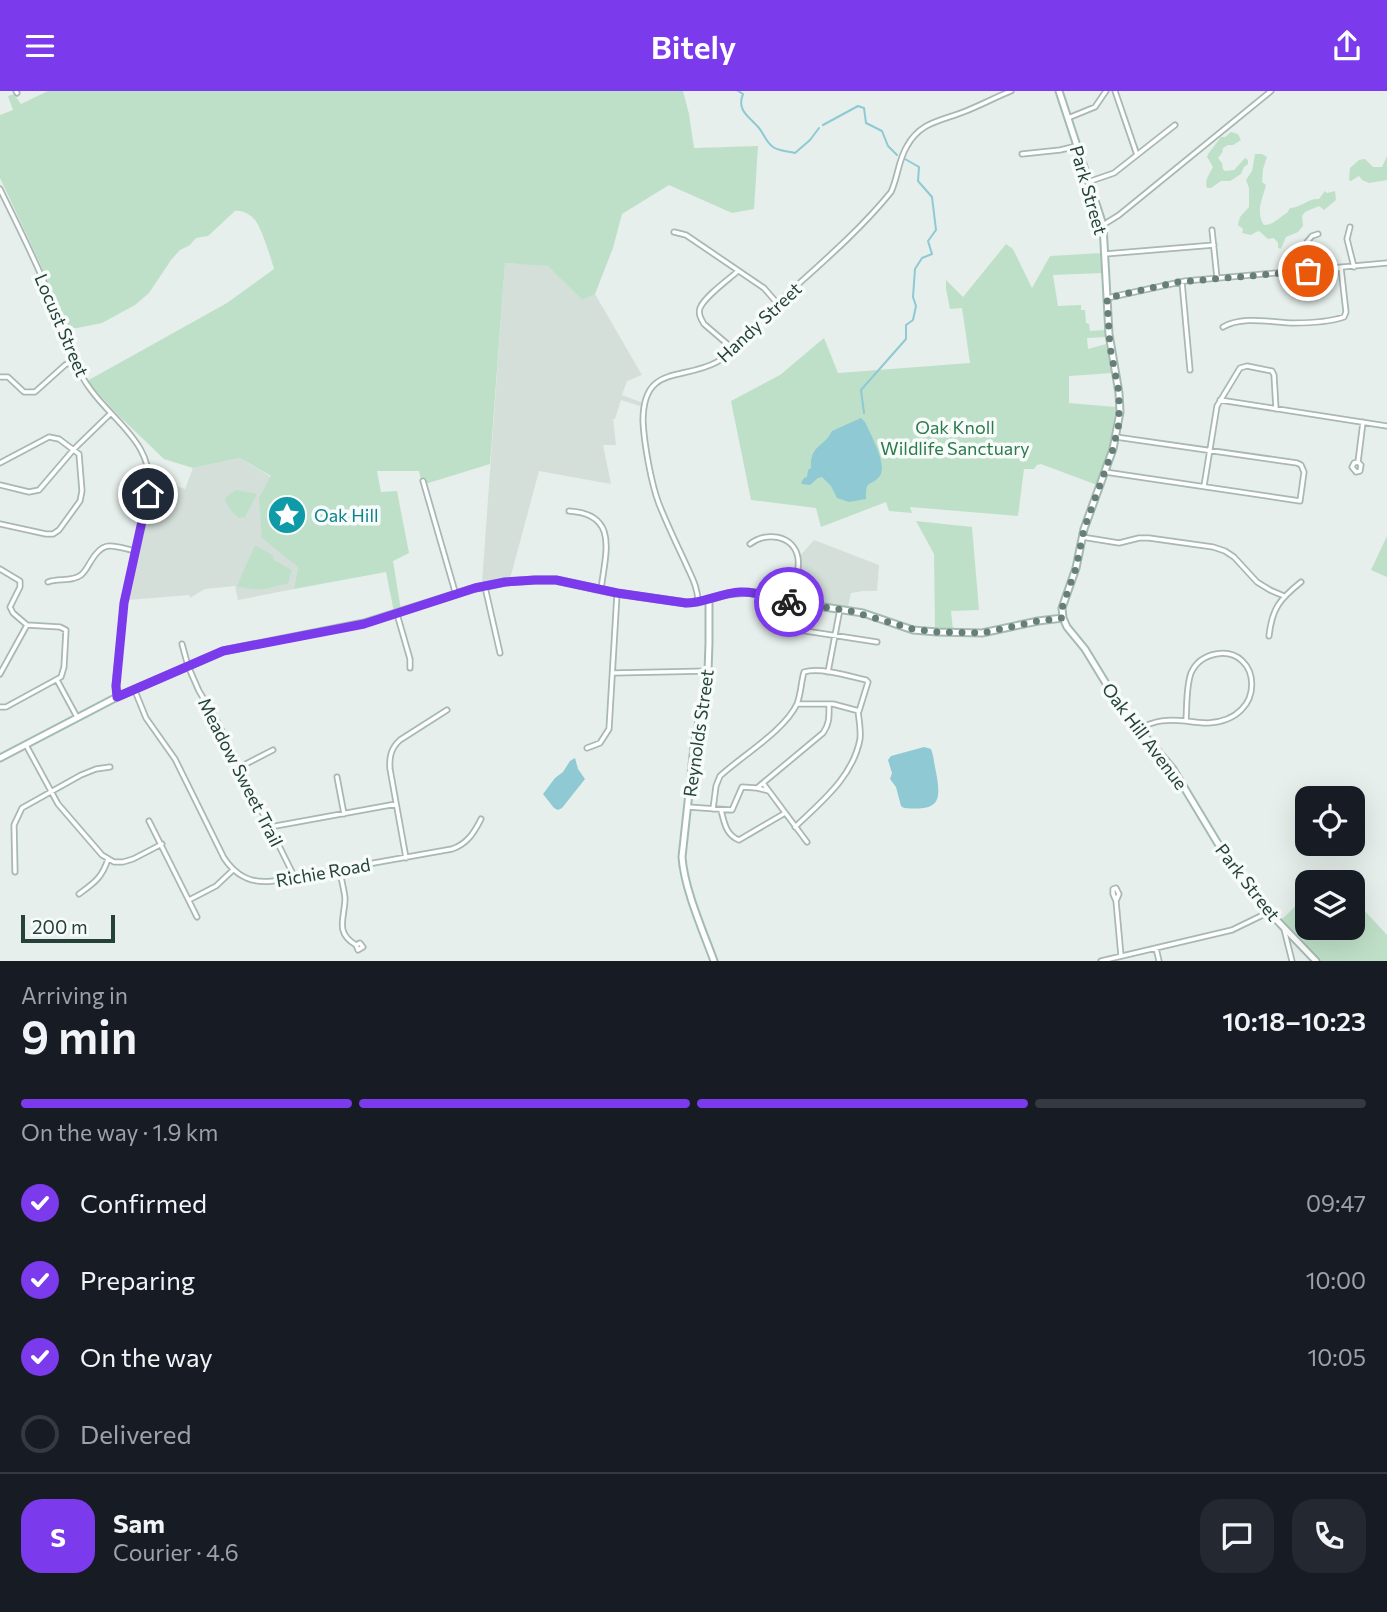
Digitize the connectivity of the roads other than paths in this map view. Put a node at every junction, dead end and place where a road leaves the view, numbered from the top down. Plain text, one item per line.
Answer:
1 (1011, 91) edge
2 (1059, 91) edge
3 (1106, 91) edge
4 (1115, 91) edge
5 (1271, 91) edge
6 (1068, 118) junction
7 (1175, 125) dead end
8 (1077, 146) junction
9 (1023, 154) dead end
10 (1137, 155) junction
11 (1088, 182) junction
12 (0, 188) edge
13 (1102, 225) junction
14 (1350, 227) dead end
15 (1212, 230) dead end
16 (674, 233) dead end
17 (1318, 234) dead end
18 (1214, 244) junction
19 (1105, 254) junction
20 (1387, 263) edge
21 (1354, 267) junction
22 (1341, 268) junction
23 (738, 271) junction
24 (1308, 271) junction
25 (1217, 278) junction
26 (1182, 281) junction
27 (1107, 298) junction
28 (777, 303) junction
29 (1223, 327) dead end
30 (732, 348) junction
31 (73, 361) junction
32 (1190, 370) dead end
33 (0, 377) edge
34 (1220, 400) junction
35 (1276, 409) junction
36 (111, 413) junction
37 (1363, 422) junction
38 (1387, 426) edge
39 (1116, 437) junction
40 (74, 449) junction
41 (1209, 450) junction
42 (1358, 462) dead end
43 (0, 463) edge
44 (1104, 471) junction
45 (423, 481) dead end
46 (0, 485) edge
47 (1204, 486) junction
48 (569, 511) dead end
49 (0, 524) edge
50 (1082, 537) junction
51 (750, 544) dead end
52 (135, 551) junction
53 (0, 569) edge
54 (48, 582) dead end
55 (1301, 582) dead end
56 (485, 586) junction
57 (601, 590) junction
58 (617, 593) junction
59 (456, 595) junction
60 (1284, 596) junction
61 (709, 599) junction
62 (698, 602) junction
63 (792, 602) junction
64 (840, 610) junction
65 (397, 614) junction
66 (1062, 618) junction
67 (27, 625) junction
68 (794, 628) dead end
69 (835, 636) junction
70 (1269, 636) dead end
71 (877, 642) dead end
72 (182, 644) dead end
73 (500, 653) dead end
74 (188, 666) junction
75 (410, 667) dead end
76 (708, 671) junction
77 (828, 672) junction
78 (613, 673) junction
79 (0, 674) edge
80 (57, 680) junction
81 (134, 690) junction
82 (117, 697) junction
83 (797, 704) junction
84 (829, 704) junction
85 (0, 707) edge
86 (447, 710) dead end
87 (858, 711) junction
88 (78, 719) junction
89 (1186, 721) junction
90 (1139, 729) junction
91 (26, 745) junction
92 (587, 748) dead end
93 (273, 750) dead end
94 (0, 758) edge
95 (110, 767) dead end
96 (240, 767) junction
97 (337, 778) dead end
98 (763, 783) junction
99 (757, 788) junction
100 (51, 791) junction
101 (769, 791) junction
102 (1190, 795) joint
103 (397, 804) junction
104 (688, 807) junction
105 (713, 809) junction
106 (721, 810) junction
107 (785, 813) junction
108 (344, 814) junction
109 (481, 819) dead end
110 (149, 821) dead end
111 (270, 827) junction
112 (795, 827) junction
113 (807, 842) dead end
114 (162, 844) junction
115 (406, 858) junction
116 (108, 859) junction
117 (233, 870) junction
118 (340, 870) junction
119 (15, 872) dead end
120 (295, 878) junction
121 (79, 894) dead end
122 (189, 900) junction
123 (1116, 901) dead end
124 (1269, 912) junction
125 (197, 917) dead end
126 (1284, 928) junction
127 (356, 945) dead end
128 (1156, 948) junction
129 (1121, 956) junction
130 (714, 961) edge
131 (1101, 961) edge
132 (1159, 961) edge
133 (1292, 961) edge
134 (1316, 961) edge

1 - 28 street, Handy Street
2 - 6 main road, Park Street
3 - 6 street
4 - 10 street
5 - 13 street
6 - 8 main road, Park Street
7 - 10 street
8 - 9 street
8 - 11 main road, Park Street
10 - 11 street
11 - 13 main road, Park Street
12 - 31 street, Locust Street
13 - 19 main road, Park Street
14 - 21 street
15 - 18 street
16 - 23 street
17 - 24 street
18 - 19 street
18 - 25 street
19 - 27 main road, Park Street
20 - 21 street
21 - 22 street
22 - 24 street
22 - 29 street
23 - 28 street
23 - 30 street
24 - 25 street
25 - 26 street
26 - 27 street
26 - 32 street
27 - 39 main road, Park Street
28 - 30 street, Handy Street
30 - 62 street, Handy Street
31 - 33 street
31 - 36 street, Locust Street
34 - 35 street
34 - 35 street
34 - 41 street
35 - 37 street
36 - 40 street
36 - 52 street, Locust Street
37 - 38 street
37 - 42 street
39 - 41 street
39 - 44 main road, Park Street
40 - 43 street
40 - 46 street
40 - 49 street
41 - 47 street
41 - 47 street
44 - 47 street
44 - 50 main road, Park Street
45 - 59 street
48 - 57 street
50 - 60 street
50 - 66 main road, Park Street
51 - 63 street
52 - 54 street
52 - 82 street, Locust Street
53 - 67 street
55 - 60 street
56 - 57 main road
56 - 59 main road
56 - 73 street
57 - 58 main road
58 - 62 main road
58 - 78 street
59 - 65 main road
60 - 70 street
61 - 62 main road
61 - 63 main road
61 - 76 main road, Reynolds Street
63 - 64 main road
64 - 66 main road
64 - 69 street
65 - 74 main road
65 - 75 street
66 - 90 main road, Oak Hill Avenue
67 - 79 street
67 - 80 street
68 - 69 street
69 - 71 street
69 - 77 street
72 - 74 street, Meadow Sweet Trail
74 - 81 main road
74 - 96 street, Meadow Sweet Trail
76 - 78 street
76 - 104 main road, Reynolds Street
77 - 83 street
77 - 87 street
78 - 92 street
80 - 85 street
80 - 88 street
81 - 82 main road
81 - 117 street
82 - 88 main road
83 - 84 street
83 - 105 street
84 - 87 street
84 - 98 street
86 - 103 street
87 - 112 street
88 - 91 main road
89 - 89 street
89 - 90 street
90 - 102 main road, Oak Hill Avenue
91 - 94 main road
91 - 100 street
93 - 96 street
95 - 100 street
96 - 111 street, Meadow Sweet Trail
97 - 108 street
98 - 99 street
98 - 101 street
99 - 101 street
99 - 106 street
100 - 116 street
100 - 119 street
101 - 107 street
102 - 124 main road, Park Street
103 - 108 street
103 - 115 street
104 - 105 street
104 - 130 main road, Reynolds Street
105 - 106 street
106 - 107 street
107 - 112 street
108 - 111 street
109 - 115 street, Richie Road
110 - 114 street
111 - 120 street, Meadow Sweet Trail
112 - 113 street
114 - 116 street
114 - 122 street
115 - 118 street, Richie Road
116 - 121 street
117 - 120 street, Richie Road
117 - 122 street
118 - 120 street, Richie Road
118 - 127 street
122 - 125 street
123 - 129 street
124 - 126 main road, Park Street
124 - 128 street
126 - 133 street
126 - 134 main road, Park Street
128 - 129 street
128 - 132 street
129 - 131 street

